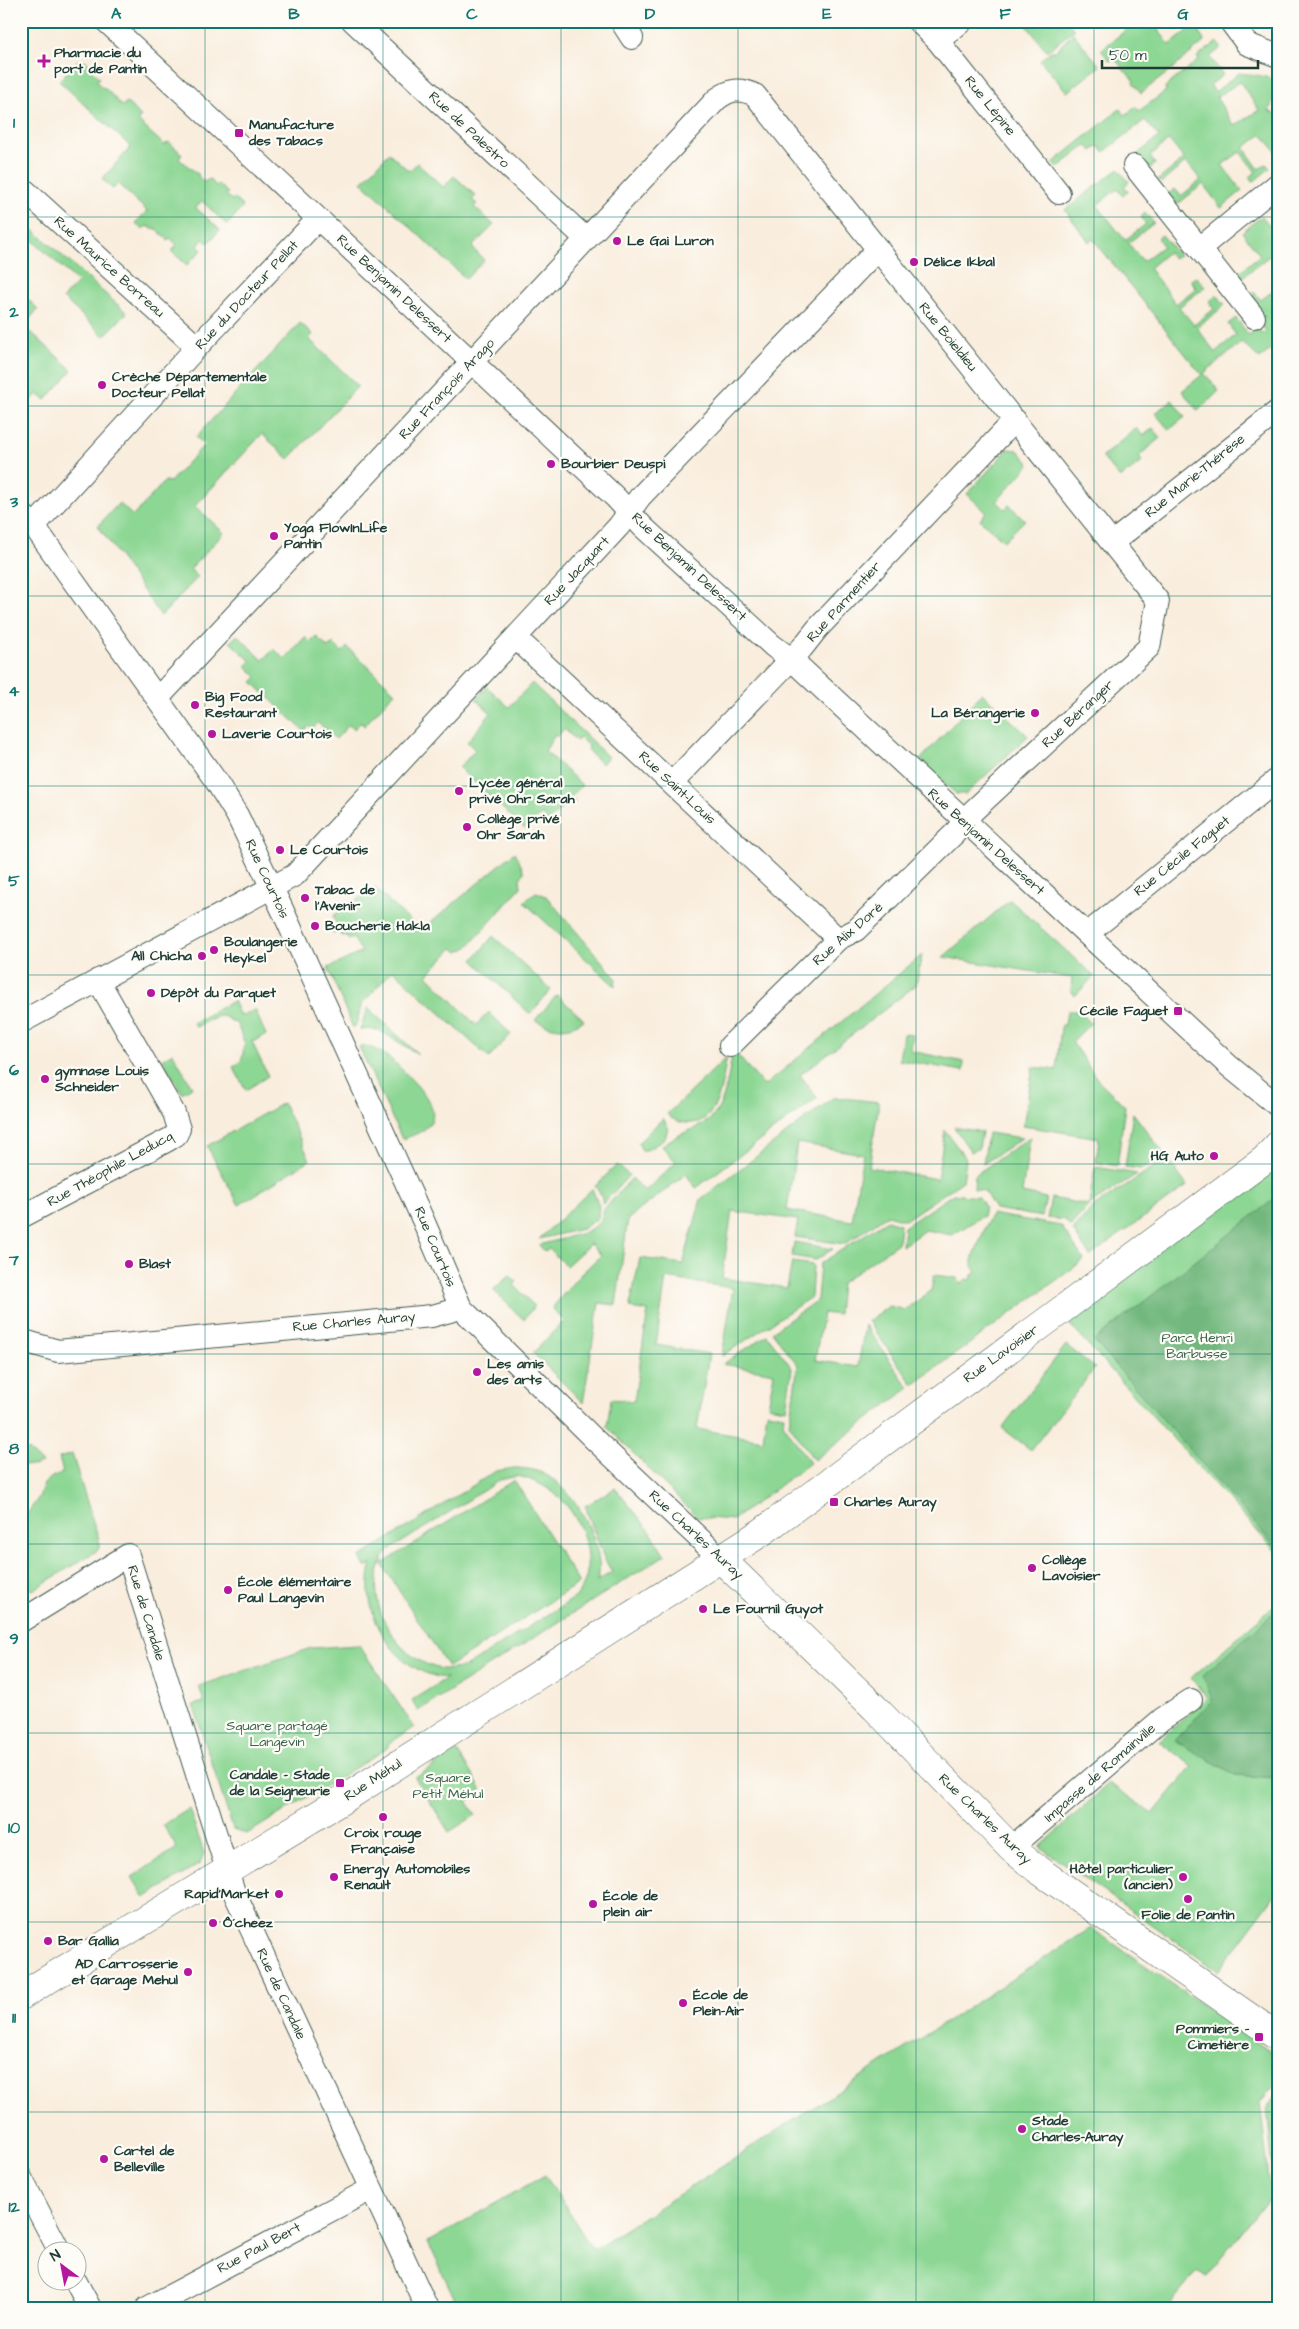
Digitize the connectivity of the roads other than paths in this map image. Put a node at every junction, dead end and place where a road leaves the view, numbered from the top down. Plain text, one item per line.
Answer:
1 (106, 21) edge
2 (353, 21) edge
3 (918, 21) edge
4 (962, 21) edge
5 (1230, 21) edge
6 (938, 41) junction
7 (1278, 56) edge
8 (741, 89) joint
9 (1134, 166) dead end
10 (1278, 184) edge
11 (21, 187) edge
12 (1059, 192) dead end
13 (318, 219) junction
14 (584, 238) junction
15 (1200, 248) junction
16 (878, 249) junction
17 (1254, 317) dead end
18 (197, 347) junction
19 (472, 362) junction
20 (1274, 419) edge
21 (1015, 420) junction
22 (629, 511) junction
23 (28, 520) edge
24 (1113, 542) junction
25 (1152, 591) joint
26 (516, 638) junction
27 (791, 659) junction
28 (158, 698) junction
29 (1278, 779) edge
30 (672, 783) junction
31 (964, 822) junction
32 (272, 887) junction
33 (1087, 934) junction
34 (838, 940) junction
35 (98, 980) junction
36 (21, 1022) edge
37 (730, 1046) dead end
38 (1278, 1106) edge
39 (1278, 1145) edge
40 (21, 1217) edge
41 (461, 1308) junction
42 (21, 1340) edge
43 (720, 1558) junction
44 (21, 1621) edge
45 (1191, 1700) dead end
46 (1011, 1848) junction
47 (227, 1870) junction
48 (21, 1996) edge
49 (1278, 2037) edge
50 (21, 2178) edge
51 (371, 2189) junction
52 (55, 2242) edge
53 (81, 2292) edge
54 (90, 2308) edge
55 (147, 2308) edge
56 (426, 2308) edge

1 - 13 street, Rue Benjamin Delessert
2 - 14 street, Rue de Palestro
3 - 6 street, Rue Lépine
4 - 6 street
5 - 7 street
6 - 12 street, Rue Lépine
8 - 14 street, Rue François Arago
8 - 16 street, Rue Boieldieu
9 - 15 street
10 - 15 street
11 - 18 street, Rue Maurice Borreau
13 - 18 street, Rue du Docteur Pellat
13 - 19 street, Rue Benjamin Delessert
14 - 19 street, Rue François Arago
15 - 17 street
16 - 21 street, Rue Boieldieu
16 - 22 street, Rue Jacquart
18 - 23 street, Rue du Docteur Pellat
19 - 22 street, Rue Benjamin Delessert
19 - 28 street, Rue François Arago
20 - 24 street, Rue Marie-Thérèse
21 - 24 street, Rue Boieldieu
21 - 27 street, Rue Parmentier
22 - 26 street, Rue Jacquart
22 - 27 street, Rue Benjamin Delessert
23 - 28 street, Rue Courtois
24 - 25 street, Rue Boieldieu
25 - 31 street, Rue Béranger
26 - 30 street, Rue Saint-Louis
26 - 32 street, Rue Jacquart
27 - 30 street, Rue Parmentier
27 - 31 street, Rue Benjamin Delessert
28 - 32 street, Rue Courtois
29 - 33 street, Rue Cécile Faguet
30 - 34 street, Rue Saint-Louis
31 - 33 street, Rue Benjamin Delessert
31 - 34 street, Rue Alix Doré
32 - 35 street, Rue Jacquart
32 - 41 street, Rue Courtois
33 - 38 street, Rue Benjamin Delessert
34 - 37 street, Rue Alix Doré
35 - 36 street, Rue Jacquart
35 - 40 street, Rue Théophile Leducq
39 - 43 street, Rue Lavoisier
41 - 42 street, Rue Charles Auray
41 - 43 street, Rue Charles Auray
43 - 46 street, Rue Charles Auray
43 - 47 street, Rue Méhul
44 - 47 street, Rue de Candale
45 - 46 street, Impasse de Romainville
46 - 49 street, Rue Charles Auray
47 - 48 street, Rue Méhul
47 - 51 street, Rue de Candale
50 - 52 street
51 - 55 street, Rue Paul Bert
51 - 56 street, Rue de Candale
53 - 54 street

